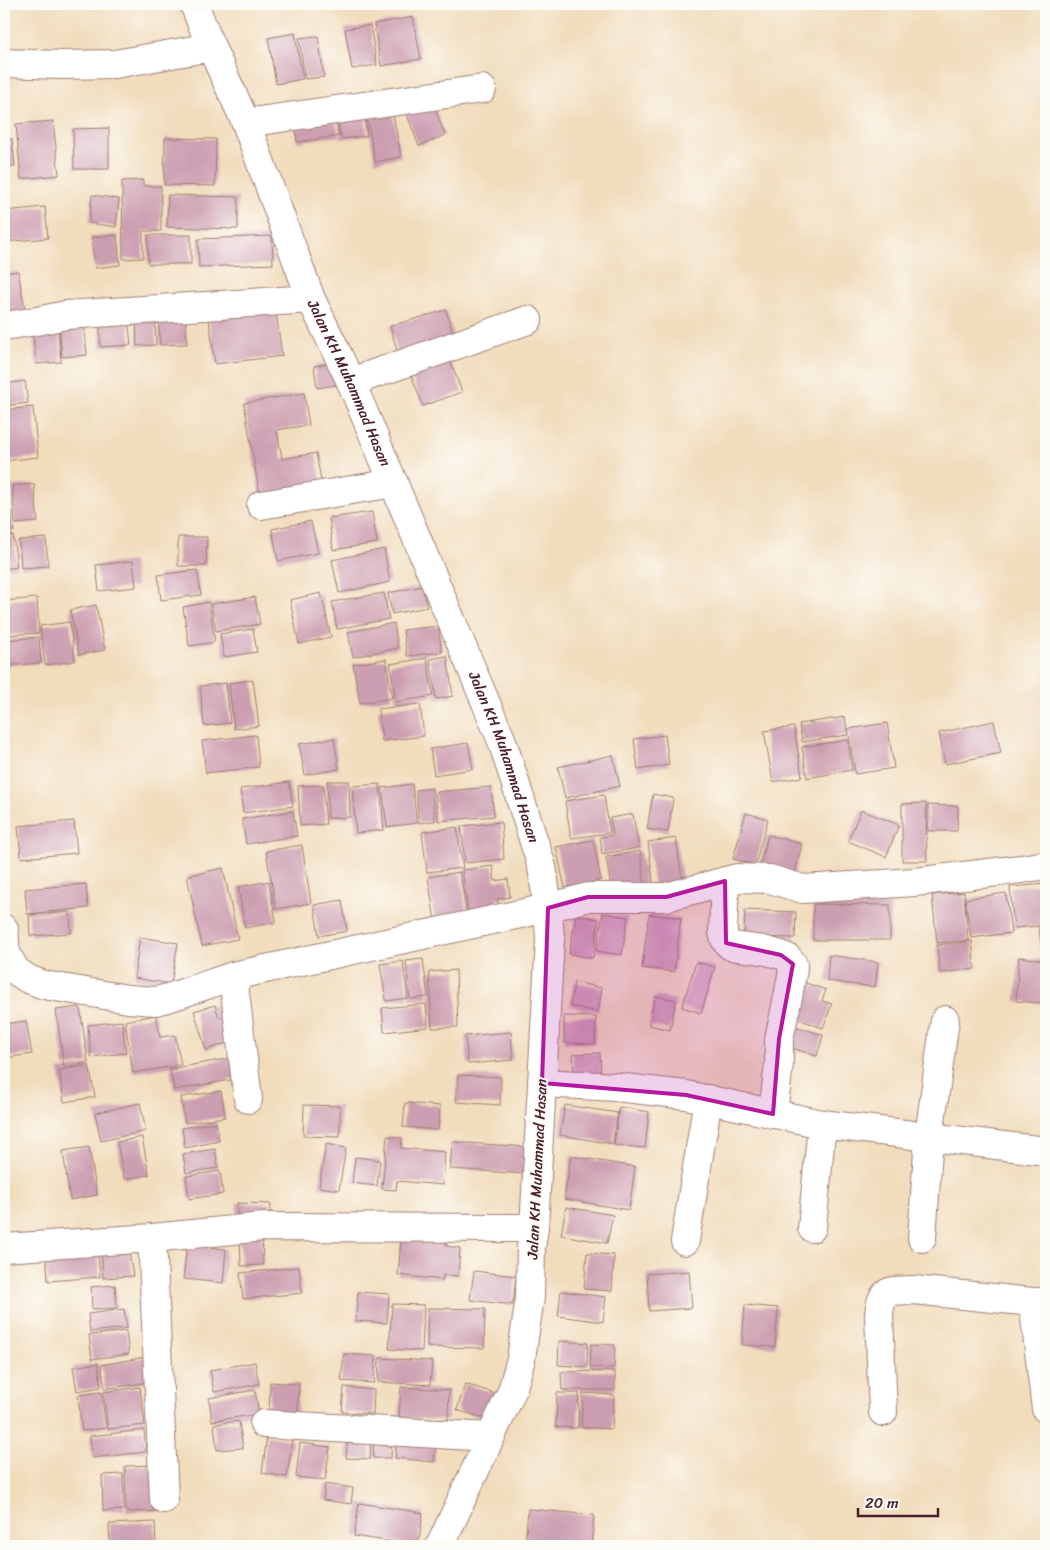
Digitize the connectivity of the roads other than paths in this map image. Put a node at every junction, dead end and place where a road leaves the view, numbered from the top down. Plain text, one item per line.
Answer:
1 (194, 4) edge
2 (211, 47) junction
3 (4, 63) edge
4 (482, 89) dead end
5 (246, 123) junction
6 (311, 299) junction
7 (528, 320) dead end
8 (4, 326) edge
9 (351, 382) junction
10 (394, 483) junction
11 (261, 505) dead end
12 (1046, 865) edge
13 (726, 881) junction
14 (548, 908) junction
15 (4, 929) edge
16 (233, 976) junction
17 (945, 1020) dead end
18 (542, 1083) junction
19 (248, 1099) dead end
20 (708, 1100) junction
21 (772, 1114) junction
22 (822, 1124) junction
23 (929, 1136) junction
24 (1046, 1151) edge
25 (534, 1228) junction
26 (812, 1228) dead end
27 (152, 1238) junction
28 (922, 1238) dead end
29 (685, 1241) dead end
30 (4, 1248) edge
31 (1040, 1302) edge
32 (1046, 1409) edge
33 (883, 1412) dead end
34 (264, 1424) dead end
35 (490, 1437) junction
36 (164, 1498) dead end
37 (440, 1546) edge

1 - 2 street, Jalan KH Muhammad Hasan
2 - 3 street
2 - 5 street, Jalan KH Muhammad Hasan
4 - 5 street
5 - 6 street, Jalan KH Muhammad Hasan
6 - 8 street
6 - 9 street, Jalan KH Muhammad Hasan
7 - 9 street
9 - 10 street, Jalan KH Muhammad Hasan
10 - 11 street
10 - 14 street, Jalan KH Muhammad Hasan
12 - 13 street
13 - 14 street
13 - 21 street
14 - 16 street
14 - 18 street, Jalan KH Muhammad Hasan
15 - 16 street
16 - 19 street
17 - 23 street
18 - 20 street
18 - 25 street, Jalan KH Muhammad Hasan
20 - 21 street
20 - 29 street
21 - 22 street
22 - 23 street
22 - 26 street
23 - 24 street
23 - 28 street
25 - 27 street
25 - 35 street, Jalan KH Muhammad Hasan
27 - 30 street
27 - 36 street
31 - 32 street
31 - 33 street
34 - 35 street
35 - 37 street, Jalan KH Muhammad Hasan

